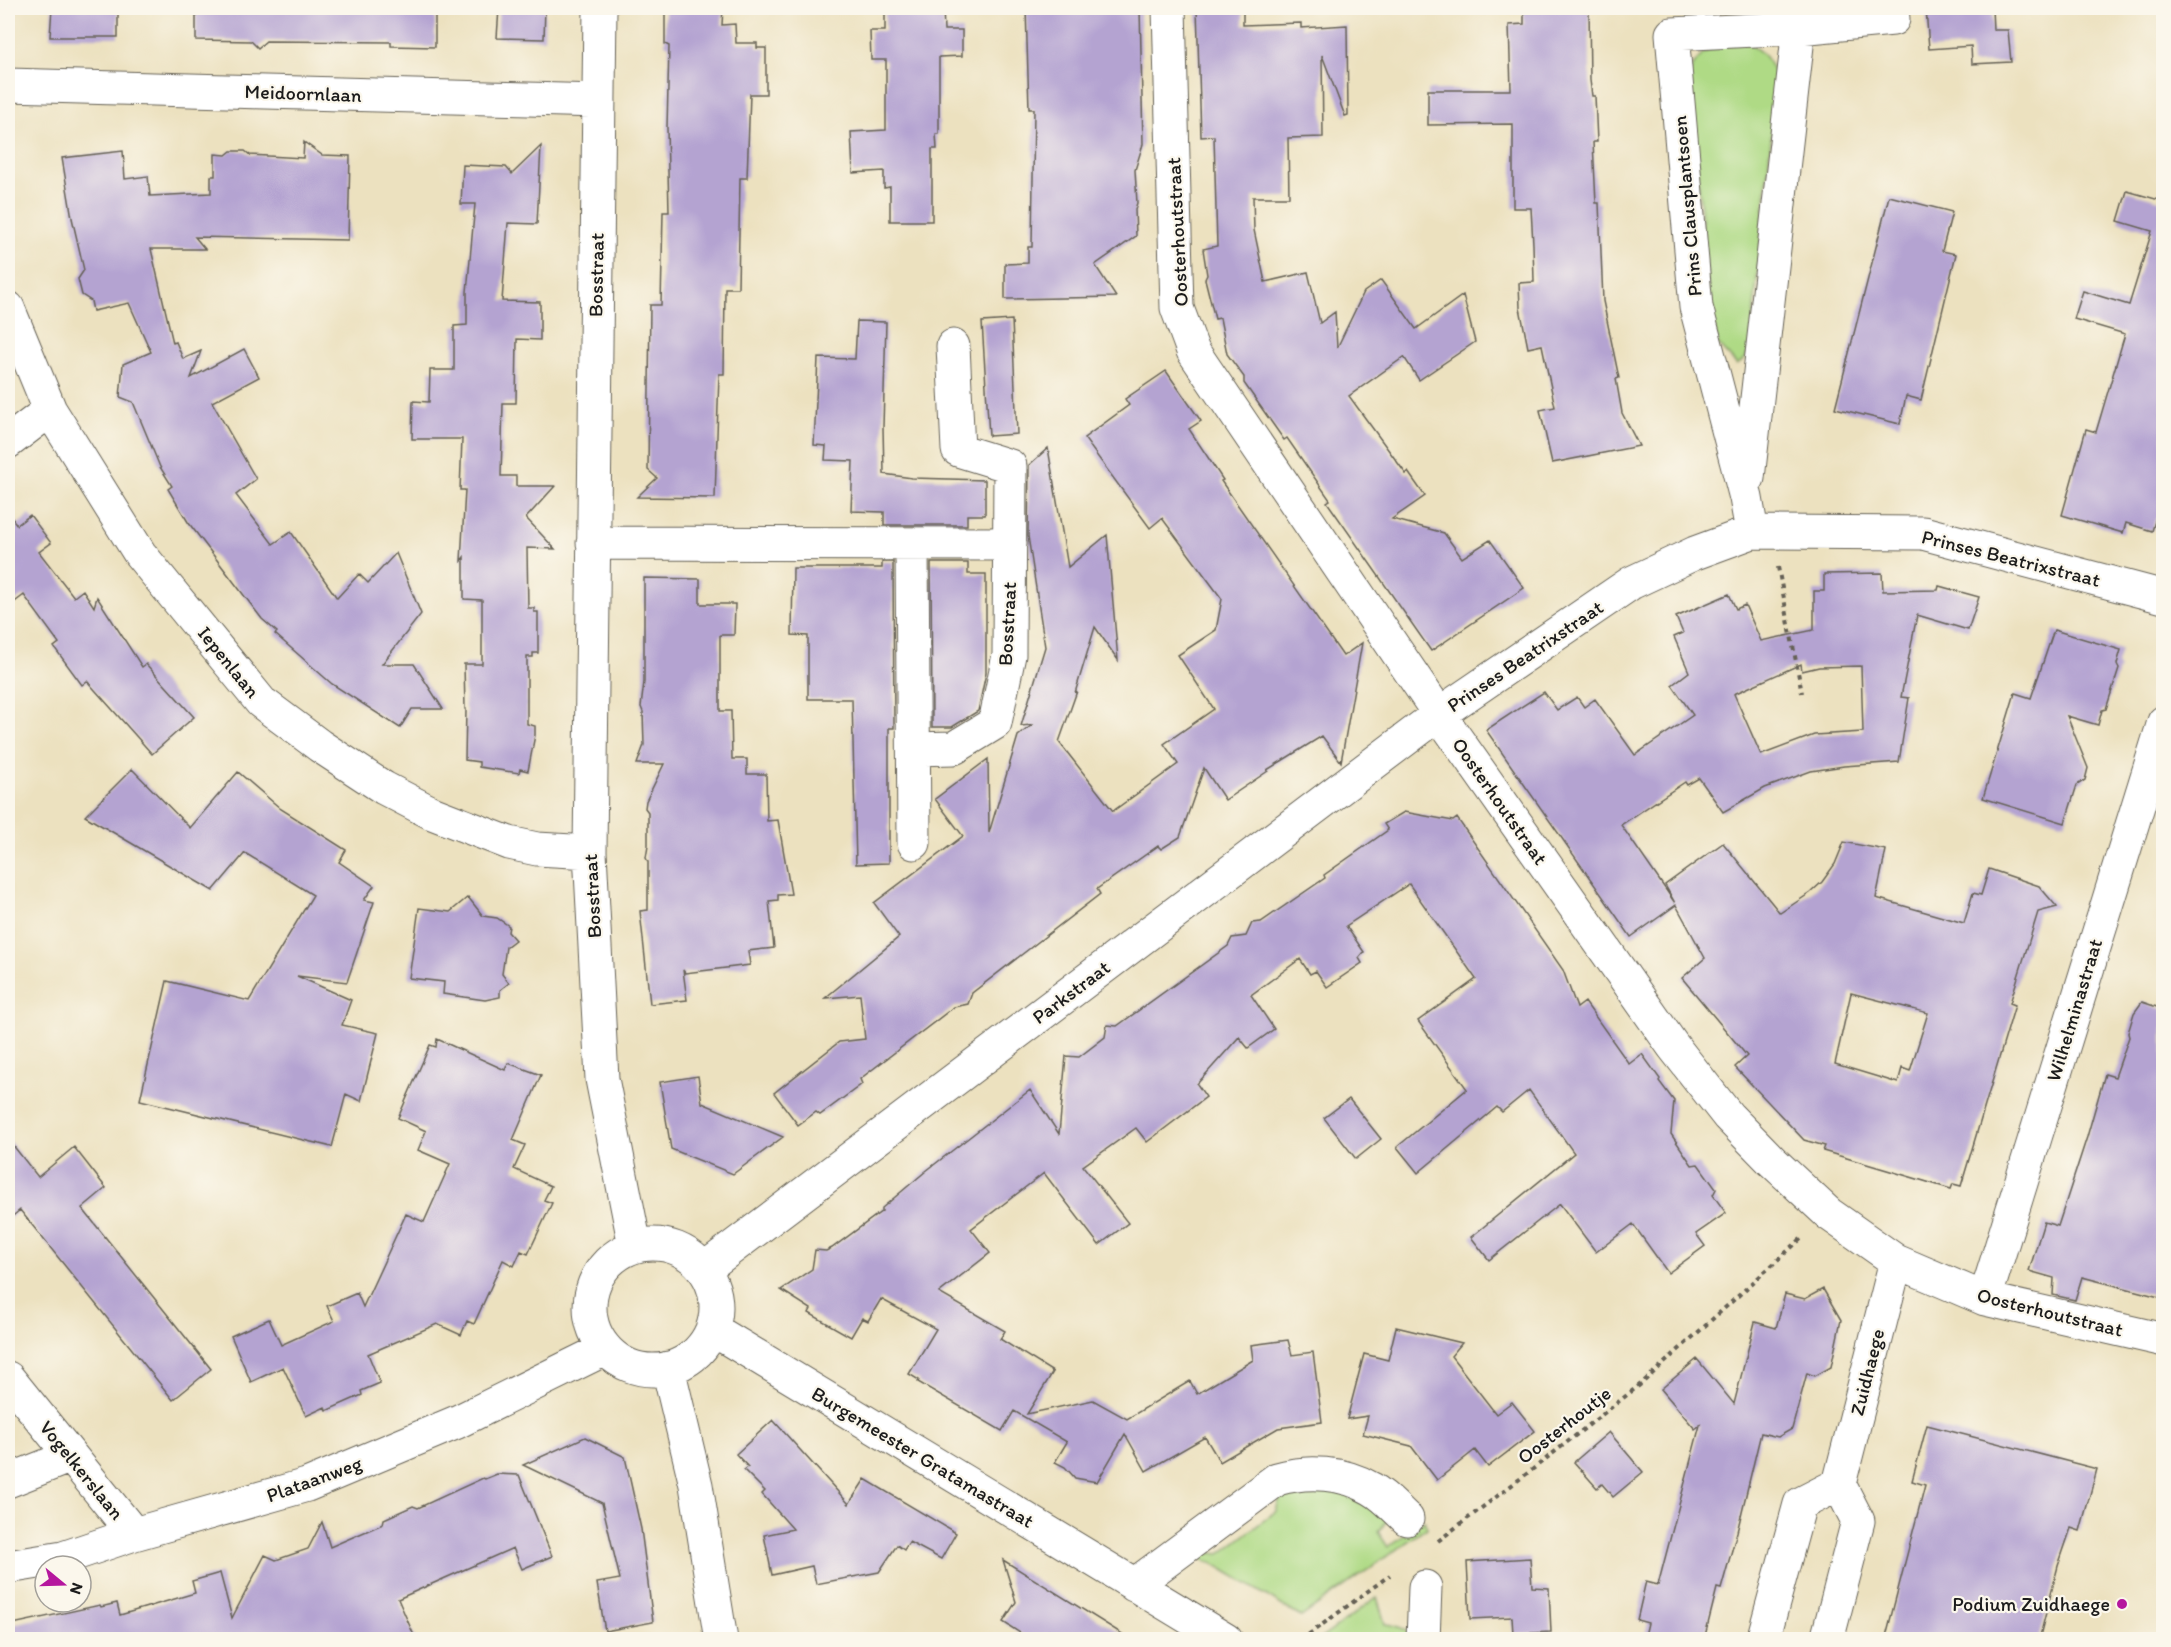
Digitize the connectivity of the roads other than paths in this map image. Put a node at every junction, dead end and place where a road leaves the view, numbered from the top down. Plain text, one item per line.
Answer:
1 (600, 8) edge
2 (1170, 8) edge
3 (1892, 8) edge
4 (1799, 28) junction
5 (8, 85) edge
6 (598, 101) junction
7 (8, 308) edge
8 (953, 346) dead end
9 (50, 410) junction
10 (8, 442) edge
11 (1746, 498) junction
12 (1762, 532) junction
13 (593, 543) junction
14 (912, 544) junction
15 (1010, 544) junction
16 (2163, 597) edge
17 (1439, 714) junction
18 (2163, 722) edge
19 (914, 749) junction
20 (914, 843) dead end
21 (590, 852) junction
22 (635, 1246) junction
23 (1896, 1261) junction
24 (704, 1269) junction
25 (1985, 1299) junction
26 (712, 1329) junction
27 (2163, 1340) edge
28 (605, 1349) junction
29 (668, 1368) junction
30 (8, 1378) edge
31 (71, 1456) junction
32 (8, 1481) edge
33 (1839, 1484) junction
34 (1407, 1519) dead end
35 (134, 1534) junction
36 (8, 1567) edge
37 (1412, 1578) road end
38 (1134, 1585) junction
39 (721, 1640) edge
40 (1226, 1640) edge
41 (1423, 1640) edge
42 (1763, 1640) edge
43 (1827, 1640) edge

1 - 6 street, Bosstraat
2 - 17 street, Oosterhoutstraat
3 - 4 street, Prins Clausplantsoen
4 - 11 street, Prins Clausplantsoen
4 - 11 street, Prins Clausplantsoen
5 - 6 street, Meidoornlaan
6 - 13 street, Bosstraat
7 - 9 street, Iepenlaan
8 - 15 street, Bosstraat
9 - 10 street
9 - 21 street, Iepenlaan
11 - 12 street, Prins Clausplantsoen
12 - 16 street, Prinses Beatrixstraat
12 - 17 street, Prinses Beatrixstraat
13 - 14 street
13 - 21 street, Bosstraat
14 - 15 street
14 - 19 street
15 - 19 street, Bosstraat
17 - 23 street, Oosterhoutstraat
17 - 24 street, Parkstraat
18 - 25 street, Wilhelminastraat
19 - 20 street
21 - 22 street, Bosstraat
22 - 24 street
22 - 28 street
23 - 25 street, Oosterhoutstraat
23 - 33 street, Zuidhaege
24 - 26 street
25 - 27 street, Oosterhoutstraat
26 - 29 street
26 - 38 street, Burgemeester Gratamastraat
28 - 29 street
28 - 35 street, Plataanweg
29 - 39 street
30 - 31 street, Vogelkerslaan
31 - 32 street
31 - 35 street, Vogelkerslaan
33 - 42 street
33 - 43 street
34 - 38 street
35 - 36 street, Plataanweg
37 - 41 street
38 - 40 street, Burgemeester Gratamastraat

